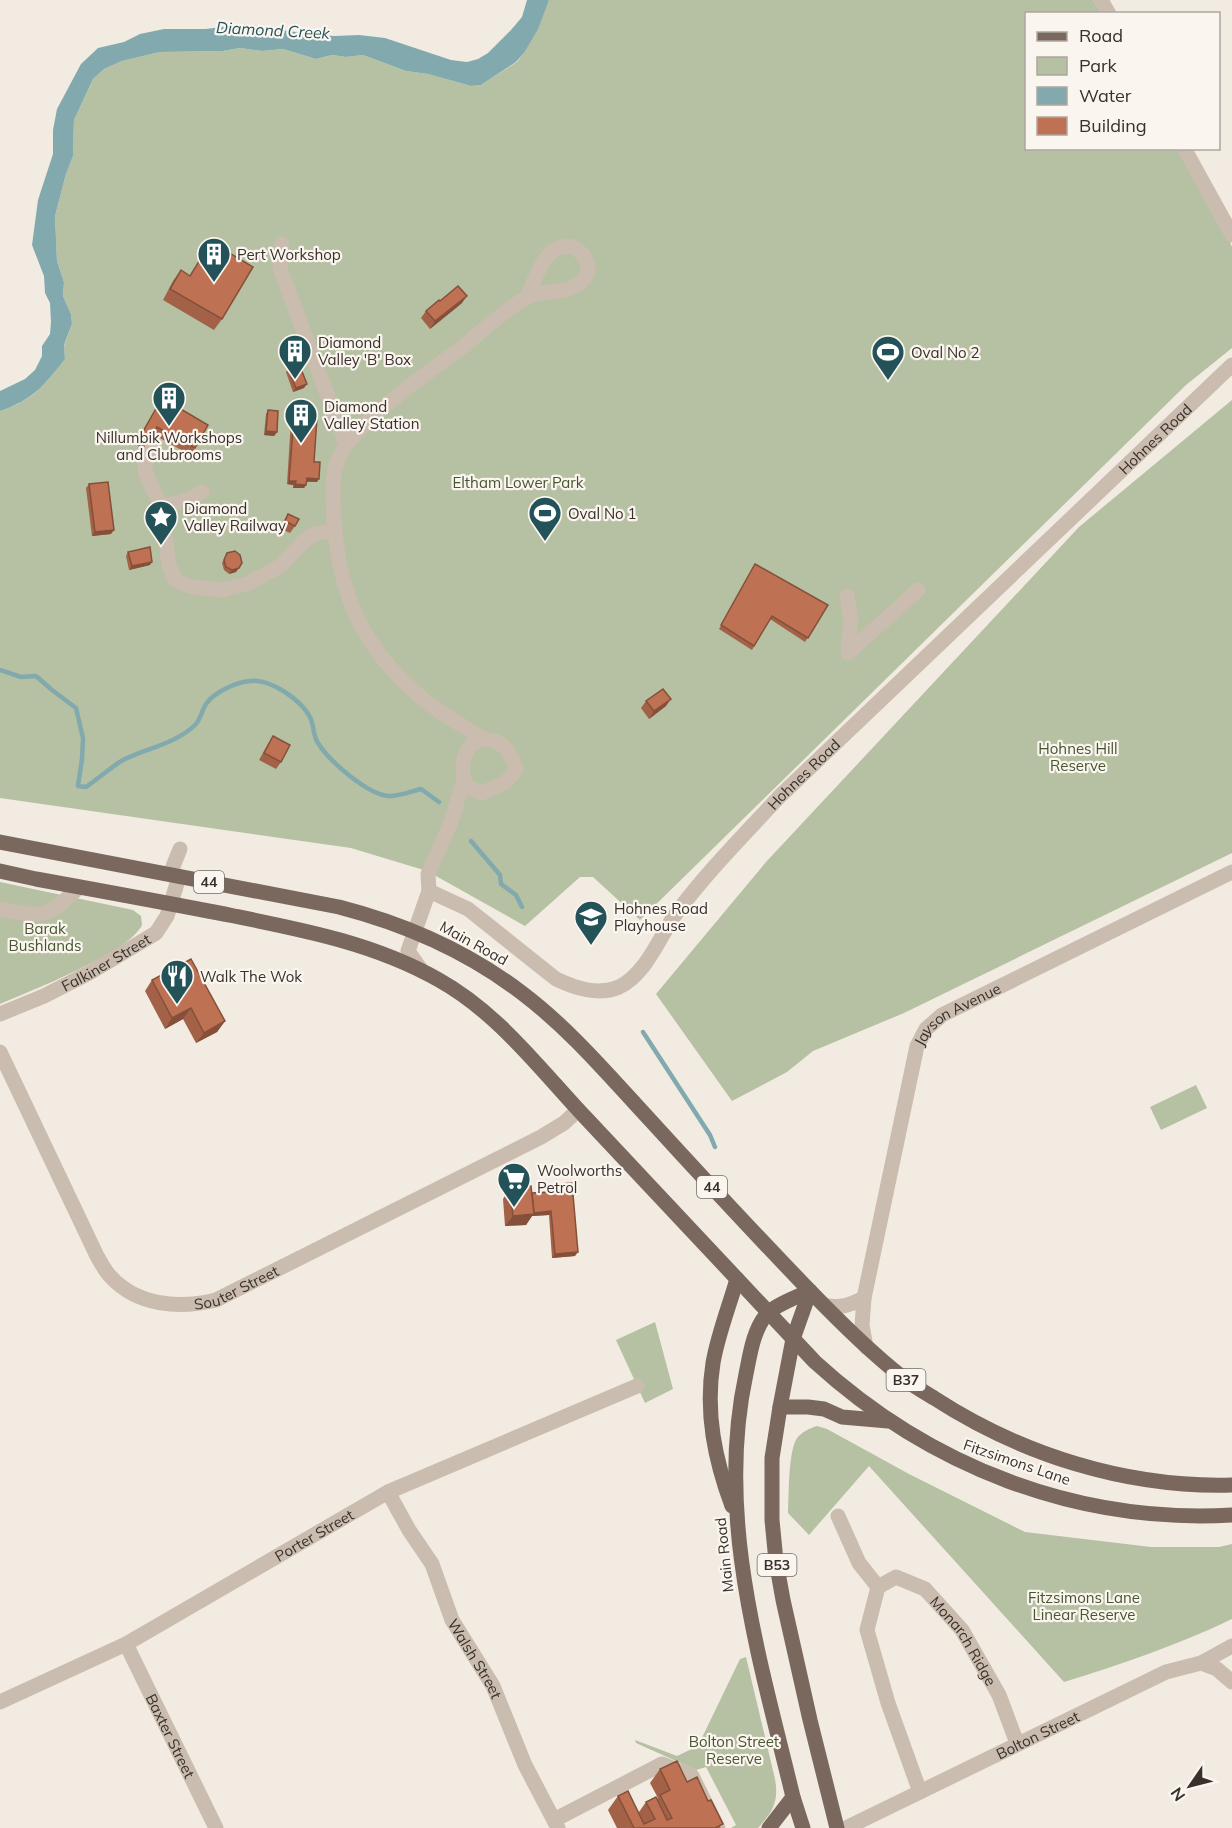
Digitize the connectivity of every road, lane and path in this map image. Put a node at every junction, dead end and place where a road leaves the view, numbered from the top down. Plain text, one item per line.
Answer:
1 (1185, 150) edge
2 (1232, 235) edge
3 (282, 244) dead end
4 (527, 297) dead end
5 (1232, 365) edge
6 (158, 437) edge
7 (346, 445) junction
8 (202, 492) dead end
9 (161, 507) junction
10 (334, 530) junction
11 (918, 590) dead end
12 (847, 596) dead end
13 (444, 714) junction
14 (483, 739) junction
15 (465, 751) junction
16 (463, 782) junction
17 (482, 793) junction
18 (451, 822) junction
19 (0, 842) edge
20 (180, 849) dead end
21 (0, 871) edge
22 (1232, 872) edge
23 (174, 875) junction
24 (79, 887) junction
25 (429, 891) junction
26 (172, 904) junction
27 (0, 909) edge
28 (415, 932) junction
29 (422, 970) junction
30 (0, 1014) edge
31 (0, 1052) edge
32 (578, 1110) junction
33 (737, 1279) junction
34 (810, 1291) junction
35 (864, 1298) junction
36 (824, 1305) junction
37 (767, 1312) junction
38 (793, 1339) junction
39 (866, 1347) junction
40 (637, 1386) dead end
41 (780, 1407) junction
42 (888, 1421) junction
43 (1232, 1485) edge
44 (388, 1492) junction
45 (1232, 1515) edge
46 (838, 1516) dead end
47 (737, 1518) junction
48 (878, 1587) junction
49 (126, 1644) junction
50 (1232, 1647) edge
51 (1201, 1663) junction
52 (1232, 1682) edge
53 (0, 1702) edge
54 (1017, 1743) junction
55 (920, 1792) junction
56 (793, 1797) junction
57 (556, 1824) edge
58 (216, 1828) edge
59 (718, 1828) edge
60 (769, 1828) edge
61 (803, 1828) edge
62 (837, 1828) edge
63 (846, 1828) edge

1 - 2 street
3 - 7 street
4 - 7 street
5 - 25 street, Hohnes Road
6 - 9 street
7 - 10 street
8 - 9 street
9 - 10 street
10 - 13 street
11 - 12 street
13 - 14 street
13 - 15 street
14 - 15 street
14 - 17 street
15 - 16 street
16 - 17 street
16 - 18 street
17 - 18 street
18 - 25 street
19 - 23 main road, Main Road / 44
20 - 23 street, Falkiner Street
21 - 24 main road, 44
22 - 35 street, Jayson Avenue
23 - 26 street, Falkiner Street
23 - 28 main road, Main Road / 44
24 - 26 main road, 44
24 - 27 street
25 - 28 street
26 - 29 main road, 44
26 - 30 street, Falkiner Street
28 - 29 street
28 - 34 main road, Main Road / 44
29 - 32 main road, 44
31 - 32 street, Souter Street
32 - 33 main road, 44
33 - 37 main road, 44
33 - 47 main road
34 - 36 main road, Fitzsimons Lane / B37
34 - 37 main road
34 - 38 main road, B53
35 - 36 street
35 - 39 street, Jayson Avenue
36 - 39 main road, Fitzsimons Lane / B37
37 - 38 main road, 44
37 - 47 main road, Main Road / B53
38 - 41 main road, B53
38 - 42 main road, Fitzsimons Lane
39 - 43 main road, Fitzsimons Lane / B37
40 - 44 street, Porter Street
41 - 42 main road
41 - 62 main road, B53
42 - 45 main road, Fitzsimons Lane
44 - 49 street, Porter Street
44 - 57 street, Walsh Street
46 - 48 street
47 - 56 main road, Main Road / B53
48 - 54 street, Monarch Ridge
48 - 55 street
49 - 53 street, Porter Street
49 - 58 street, Baxter Street
50 - 51 street, Bolton Street
51 - 52 street
51 - 54 street, Bolton Street
54 - 55 street, Bolton Street
55 - 63 street, Bolton Street
56 - 60 main road
56 - 61 main road, Main Road / B53
57 - 59 street

